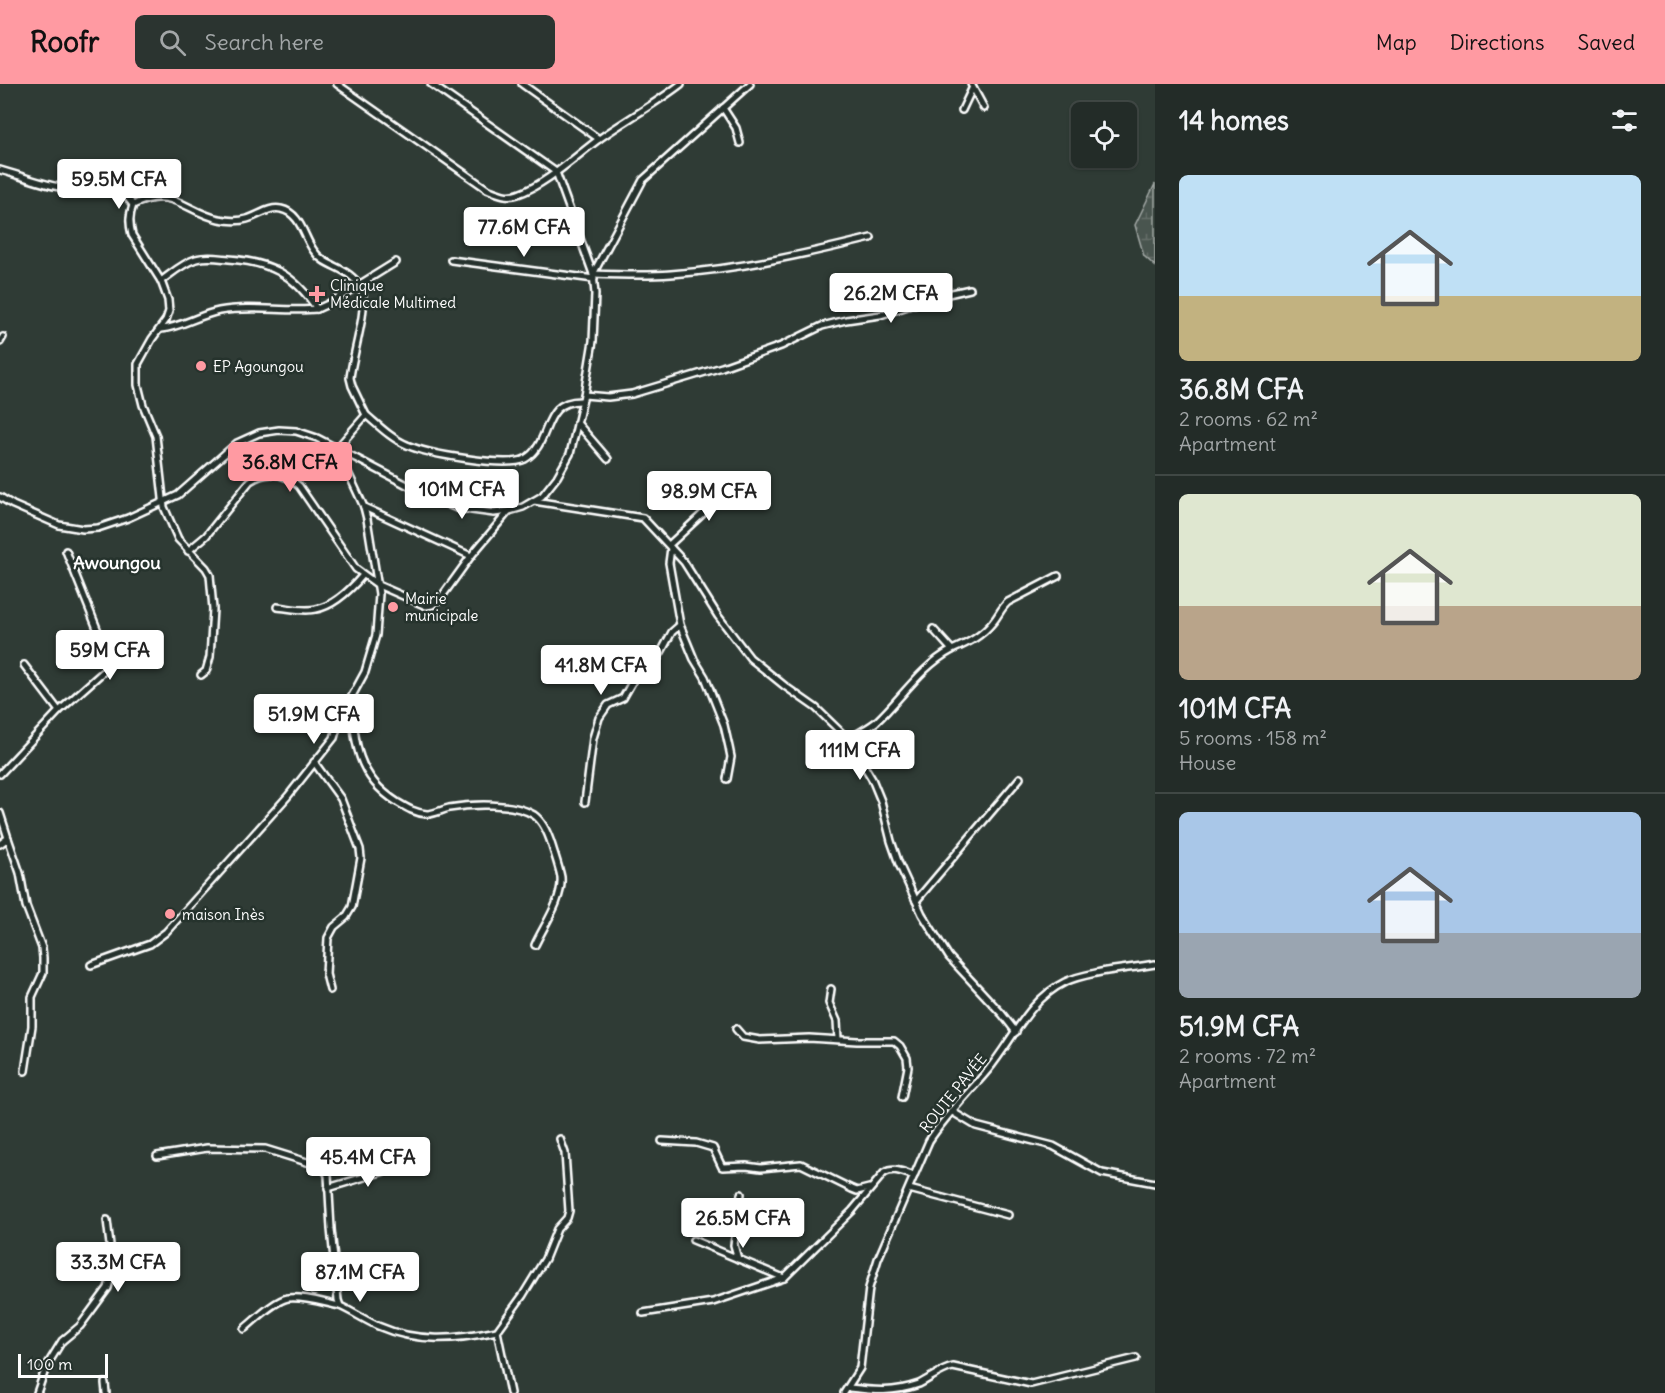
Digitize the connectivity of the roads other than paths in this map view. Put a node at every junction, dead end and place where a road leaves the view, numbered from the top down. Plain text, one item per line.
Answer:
1 (338, 84) edge
2 (431, 84) edge
3 (522, 84) edge
4 (681, 84) edge
5 (750, 84) edge
6 (972, 86) edge
7 (723, 108) junction
8 (984, 108) dead end
9 (962, 110) dead end
10 (599, 139) junction
11 (740, 143) dead end
12 (0, 170) edge
13 (556, 172) junction
14 (133, 205) junction
15 (871, 238) dead end
16 (451, 260) dead end
17 (396, 262) dead end
18 (593, 277) junction
19 (161, 281) junction
20 (359, 285) junction
21 (970, 290) dead end
22 (317, 309) junction
23 (161, 329) junction
24 (583, 398) junction
25 (366, 415) junction
26 (577, 423) junction
27 (338, 447) junction
28 (608, 459) dead end
29 (736, 483) dead end
30 (0, 497) edge
31 (534, 501) junction
32 (162, 502) junction
33 (364, 507) junction
34 (509, 511) junction
35 (670, 547) junction
36 (66, 551) dead end
37 (188, 551) junction
38 (471, 556) junction
39 (363, 575) junction
40 (1058, 576) dead end
41 (378, 585) junction
42 (277, 607) dead end
43 (680, 625) junction
44 (933, 629) dead end
45 (952, 650) junction
46 (24, 665) dead end
47 (201, 675) dead end
48 (352, 699) junction
49 (59, 711) junction
50 (848, 740) junction
51 (314, 762) junction
52 (0, 774) edge
53 (1020, 778) dead end
54 (727, 779) dead end
55 (585, 802) dead end
56 (0, 813) edge
57 (8, 838) junction
58 (0, 844) edge
59 (916, 901) junction
60 (535, 945) dead end
61 (1155, 964) edge
62 (91, 965) dead end
63 (831, 989) dead end
64 (330, 990) dead end
65 (736, 1029) dead end
66 (1016, 1032) junction
67 (838, 1039) junction
68 (25, 1071) dead end
69 (902, 1097) dead end
70 (951, 1112) junction
71 (560, 1139) dead end
72 (662, 1141) dead end
73 (157, 1156) dead end
74 (401, 1166) dead end
75 (914, 1176) junction
76 (1155, 1183) edge
77 (328, 1188) junction
78 (871, 1188) junction
79 (909, 1189) junction
80 (741, 1194) dead end
81 (1008, 1215) dead end
82 (107, 1220) dead end
83 (693, 1240) dead end
84 (738, 1259) junction
85 (784, 1278) junction
86 (340, 1306) junction
87 (643, 1313) dead end
88 (244, 1329) dead end
89 (497, 1331) junction
90 (1136, 1358) dead end
91 (105, 1383) dead end
92 (847, 1390) edge
93 (37, 1393) edge
94 (106, 1393) edge
95 (510, 1393) edge

1 - 13 street
2 - 13 street
3 - 10 street
4 - 10 street
5 - 7 street
6 - 8 street
6 - 9 street
7 - 11 street
7 - 18 street
10 - 13 street
12 - 14 street
13 - 18 street
14 - 19 street
14 - 20 street
15 - 18 street
16 - 18 street
17 - 20 street
18 - 24 street
19 - 22 street
19 - 23 street
20 - 22 street
20 - 25 street
21 - 24 street
22 - 23 street
23 - 32 street
24 - 25 street
24 - 26 street
25 - 27 street
26 - 28 street
26 - 31 street
27 - 32 street
27 - 33 street
27 - 34 street
29 - 35 street
30 - 32 street
31 - 34 street
31 - 35 street
32 - 37 street
33 - 38 street
33 - 41 street
34 - 38 street
35 - 43 street
35 - 50 street
36 - 49 street
37 - 39 street
37 - 47 street
38 - 41 street
39 - 41 street
39 - 42 street
40 - 45 street
41 - 48 street
43 - 54 street
43 - 55 street
44 - 45 street
45 - 50 street
46 - 49 street
48 - 51 street
48 - 60 street
49 - 52 street
50 - 59 street
51 - 62 street
51 - 64 street
53 - 59 street
56 - 57 street
57 - 58 street
57 - 68 street
59 - 66 street
61 - 66 street, ROUTE PAVÉE
63 - 67 street
65 - 67 street
66 - 70 street, ROUTE PAVÉE
67 - 69 street
70 - 75 street, ROUTE PAVÉE
70 - 76 street
71 - 89 street
72 - 78 street
73 - 77 street
74 - 77 street
75 - 78 street
75 - 79 street, ROUTE PAVÉE
77 - 86 street
78 - 85 street
79 - 81 street
79 - 92 street, ROUTE PAVÉE
80 - 84 street
82 - 93 street
83 - 84 street
84 - 85 street
85 - 87 street
86 - 88 street
86 - 89 street
89 - 95 street
90 - 92 street
91 - 94 street

